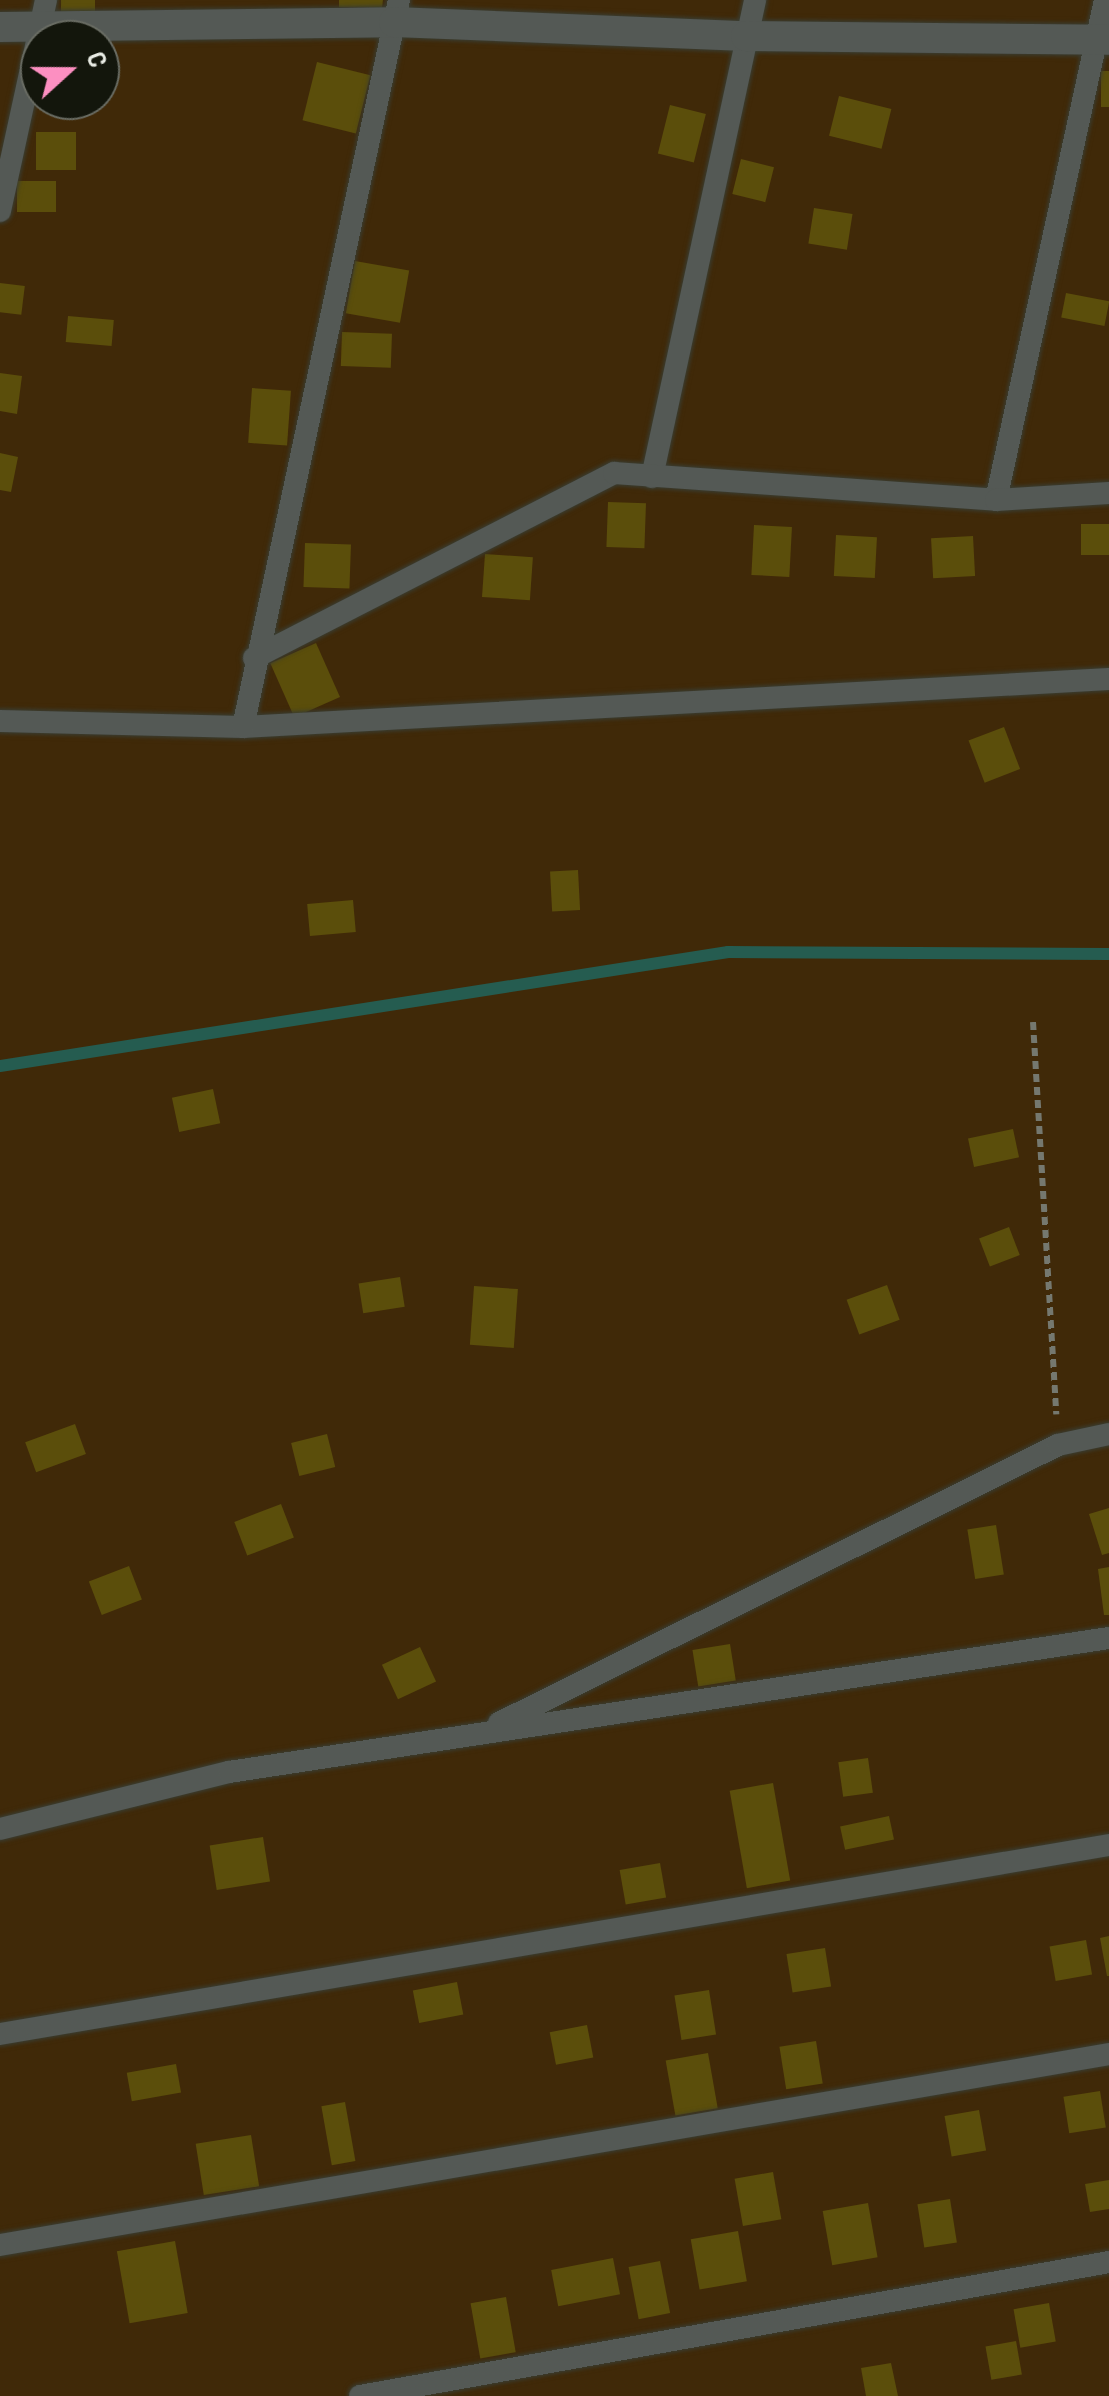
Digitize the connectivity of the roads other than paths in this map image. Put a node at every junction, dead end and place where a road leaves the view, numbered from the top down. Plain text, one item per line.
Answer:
1 (755, 0) edge
2 (1105, 0) edge
3 (396, 11) edge
4 (43, 14) edge
5 (0, 27) edge
6 (746, 36) junction
7 (1102, 40) edge
8 (0, 211) edge
9 (652, 477) junction
10 (1109, 493) edge
11 (996, 500) junction
12 (254, 658) junction
13 (1109, 678) edge
14 (0, 721) edge
15 (242, 727) junction
16 (1109, 1434) edge
17 (1109, 1638) edge
18 (477, 1734) junction
19 (0, 1829) edge
20 (1109, 1845) edge
21 (0, 2034) edge
22 (1109, 2054) edge
23 (0, 2244) edge
24 (1109, 2262) edge
25 (360, 2396) edge

1 - 6 lane
2 - 7 lane
3 - 4 street
3 - 6 street
3 - 12 lane
4 - 5 street
4 - 8 lane
6 - 7 street
6 - 9 lane
7 - 11 lane
9 - 11 lane
9 - 12 lane
10 - 11 lane
12 - 15 lane
13 - 15 lane
14 - 15 lane
16 - 18 lane
17 - 18 lane
18 - 19 lane
20 - 21 lane
22 - 23 lane
24 - 25 lane

